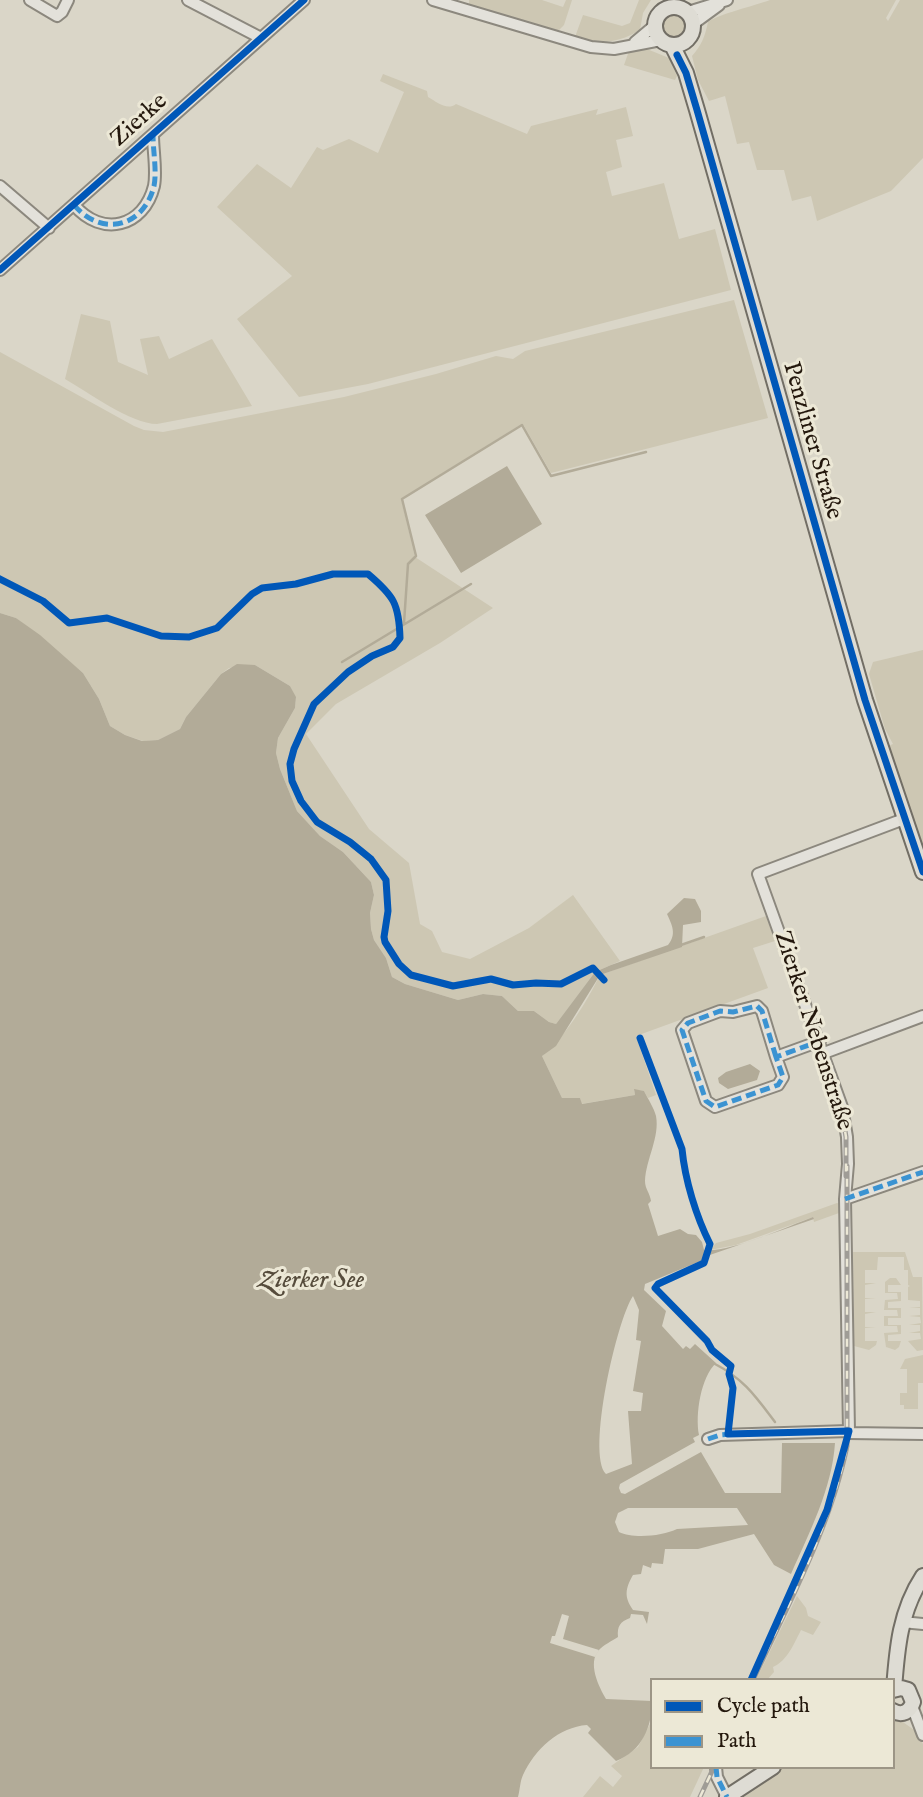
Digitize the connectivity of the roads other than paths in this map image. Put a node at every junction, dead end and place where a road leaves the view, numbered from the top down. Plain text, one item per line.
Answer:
1 (30, 0) edge
2 (68, 0) edge
3 (188, 0) edge
4 (304, 0) edge
5 (433, 0) edge
6 (726, 0) edge
7 (661, 6) edge
8 (683, 10) edge
9 (654, 26) junction
10 (261, 38) junction
11 (673, 42) junction
12 (629, 45) junction
13 (153, 135) junction
14 (0, 186) edge
15 (74, 205) junction
16 (49, 228) junction
17 (0, 270) edge
18 (904, 819) junction
19 (923, 872) edge
20 (923, 1016) edge
21 (822, 1047) junction
22 (776, 1057) junction
23 (923, 1172) edge
24 (845, 1199) junction
25 (849, 1431) junction
26 (923, 1434) edge
27 (708, 1439) dead end
28 (923, 1576) edge
29 (902, 1622) junction
30 (923, 1624) edge
31 (905, 1699) edge
32 (922, 1734) edge
33 (716, 1769) edge
34 (770, 1769) edge
35 (727, 1797) edge

1 - 2 street
3 - 10 street
4 - 10 street, Zierke
5 - 12 street
6 - 8 street
7 - 8 main road
7 - 9 main road
8 - 11 main road
9 - 11 main road, Penzliner Straße
9 - 12 street
10 - 13 street, Zierke
11 - 12 street
11 - 18 main road, Penzliner Straße
13 - 15 street, Zierke
13 - 15 street, Zierke
14 - 16 street
15 - 16 street, Zierke
16 - 17 street, Zierke
18 - 19 main road, Penzliner Straße
18 - 21 street, Zierker Nebenstraße
20 - 21 street
21 - 22 street
21 - 24 street, Zierker Nebenstraße
22 - 22 street
23 - 24 street
24 - 25 street, Zierker Nebenstraße
25 - 26 street
25 - 27 street
28 - 29 main road
29 - 30 street
29 - 31 main road
31 - 32 street
33 - 35 street
34 - 35 main road

